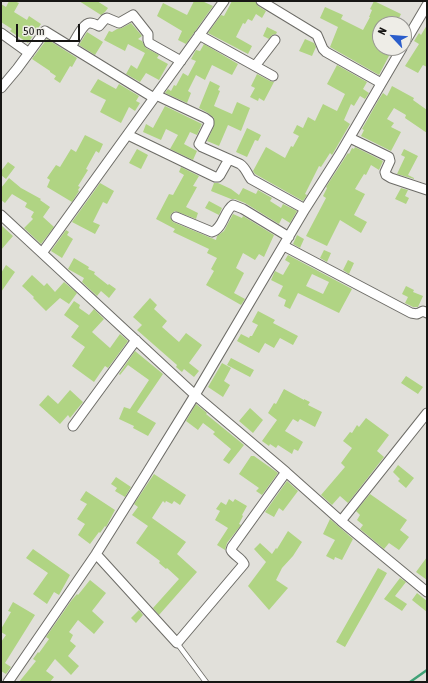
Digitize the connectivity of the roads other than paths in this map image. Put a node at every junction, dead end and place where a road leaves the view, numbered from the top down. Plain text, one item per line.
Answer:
1 (224, 1) edge
2 (262, 1) edge
3 (427, 5) edge
4 (412, 30) edge
5 (1, 33) edge
6 (199, 35) junction
7 (275, 40) dead end
8 (71, 47) junction
9 (29, 53) junction
10 (397, 56) edge
11 (181, 61) junction
12 (255, 66) junction
13 (273, 76) dead end
14 (381, 83) junction
15 (1, 88) edge
16 (155, 96) junction
17 (128, 136) junction
18 (350, 138) junction
19 (228, 159) junction
20 (427, 190) edge
21 (305, 209) junction
22 (1, 215) edge
23 (176, 217) dead end
24 (289, 237) junction
25 (284, 246) junction
26 (42, 253) junction
27 (427, 313) edge
28 (136, 340) junction
29 (195, 395) junction
30 (427, 413) edge
31 (73, 426) dead end
32 (286, 472) junction
33 (341, 521) junction
34 (96, 554) junction
35 (427, 592) edge
36 (177, 643) junction
37 (8, 682) edge
38 (206, 682) edge

1 - 6 street
2 - 14 street
3 - 4 street
5 - 9 street
6 - 11 street
6 - 12 street
7 - 12 street
8 - 9 street
8 - 11 street
8 - 16 street
9 - 15 street
10 - 14 street
11 - 16 street
12 - 13 street
14 - 18 street
16 - 17 street
16 - 19 street
17 - 19 street
17 - 26 street
18 - 20 street
18 - 21 street
19 - 21 street
21 - 24 street
22 - 26 street
23 - 24 street
24 - 25 street
25 - 27 street
25 - 29 street
26 - 28 street
28 - 29 street
28 - 31 street
29 - 32 street
29 - 34 street
30 - 33 street
32 - 33 street
32 - 36 street
33 - 35 street
34 - 36 street
34 - 37 street
36 - 38 lane

